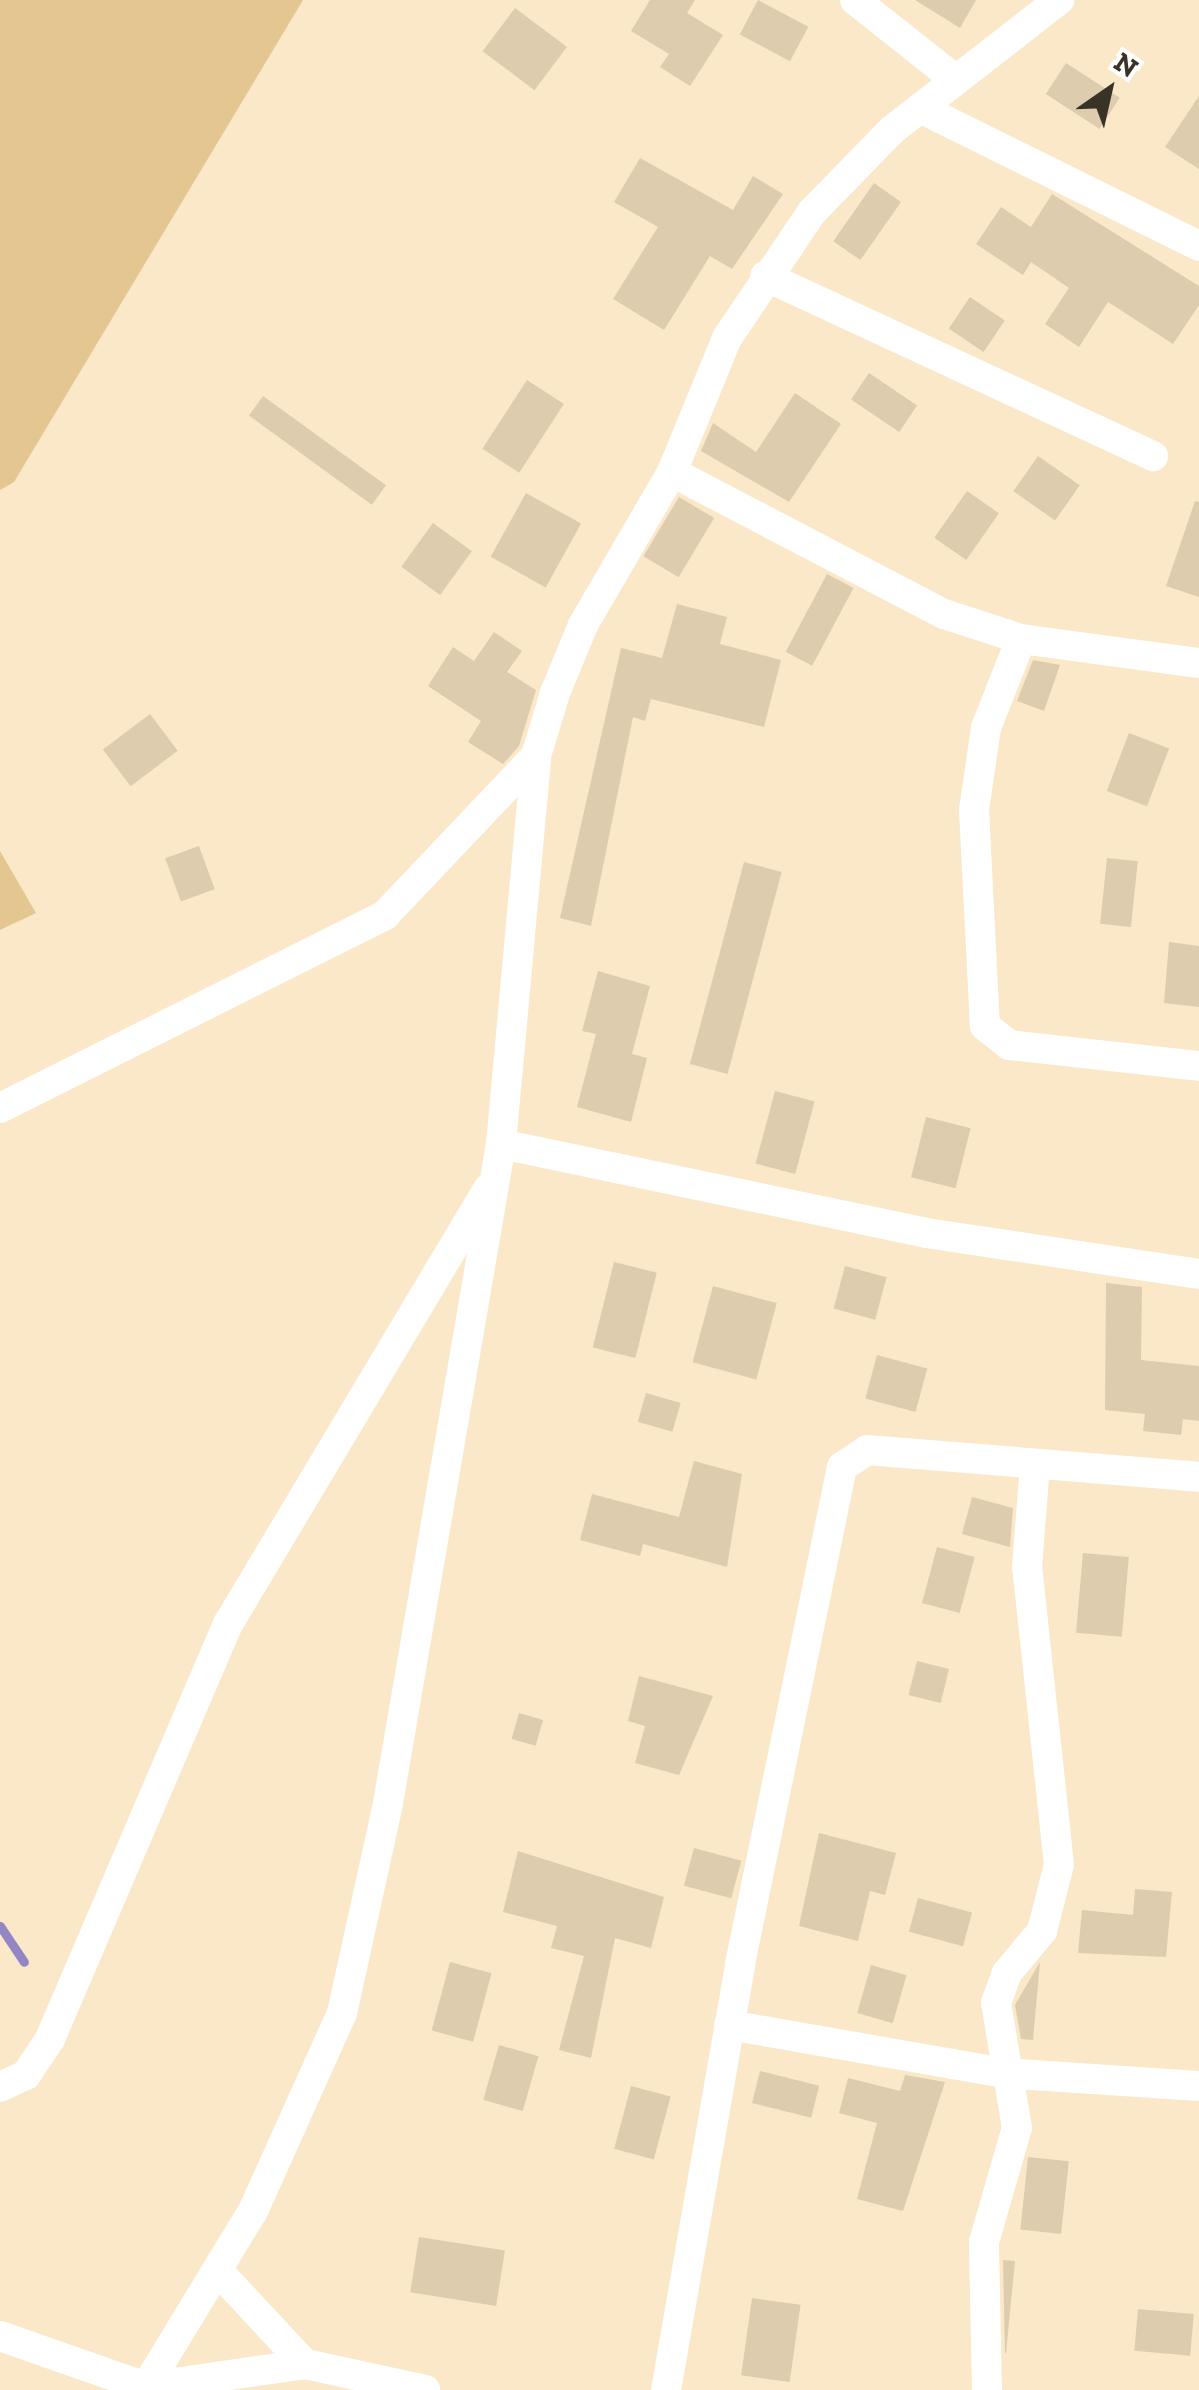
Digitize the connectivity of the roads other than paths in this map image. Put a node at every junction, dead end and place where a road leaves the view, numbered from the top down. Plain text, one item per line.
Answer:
1 (855, 0) edge
2 (1059, 0) edge
3 (956, 80) junction
4 (920, 108) junction
5 (1199, 246) edge
6 (765, 276) junction
7 (1153, 456) dead end
8 (672, 472) junction
9 (1022, 639) junction
10 (1199, 663) edge
11 (536, 756) junction
12 (1199, 1066) edge
13 (0, 1108) edge
14 (501, 1144) junction
15 (494, 1180) junction
16 (1199, 1274) edge
17 (1034, 1464) junction
18 (1199, 1478) edge
19 (729, 2025) junction
20 (1003, 2073) junction
21 (1199, 2086) edge
22 (0, 2087) edge
23 (220, 2273) junction
24 (0, 2336) edge
25 (305, 2364) junction
26 (145, 2389) edge
27 (426, 2390) edge
28 (666, 2390) edge
29 (987, 2390) edge

1 - 3 street
2 - 3 street
3 - 4 street
4 - 5 street
4 - 6 street
6 - 7 street
6 - 8 street
8 - 9 street
8 - 11 street
9 - 10 street
9 - 12 street
11 - 13 street
11 - 14 street
14 - 15 street
14 - 16 street
15 - 22 street
15 - 23 street
17 - 18 street
17 - 19 street
17 - 20 street
19 - 20 street
19 - 28 street
20 - 21 street
20 - 29 street
23 - 25 street
23 - 26 street
24 - 26 street
25 - 26 street
25 - 27 street

